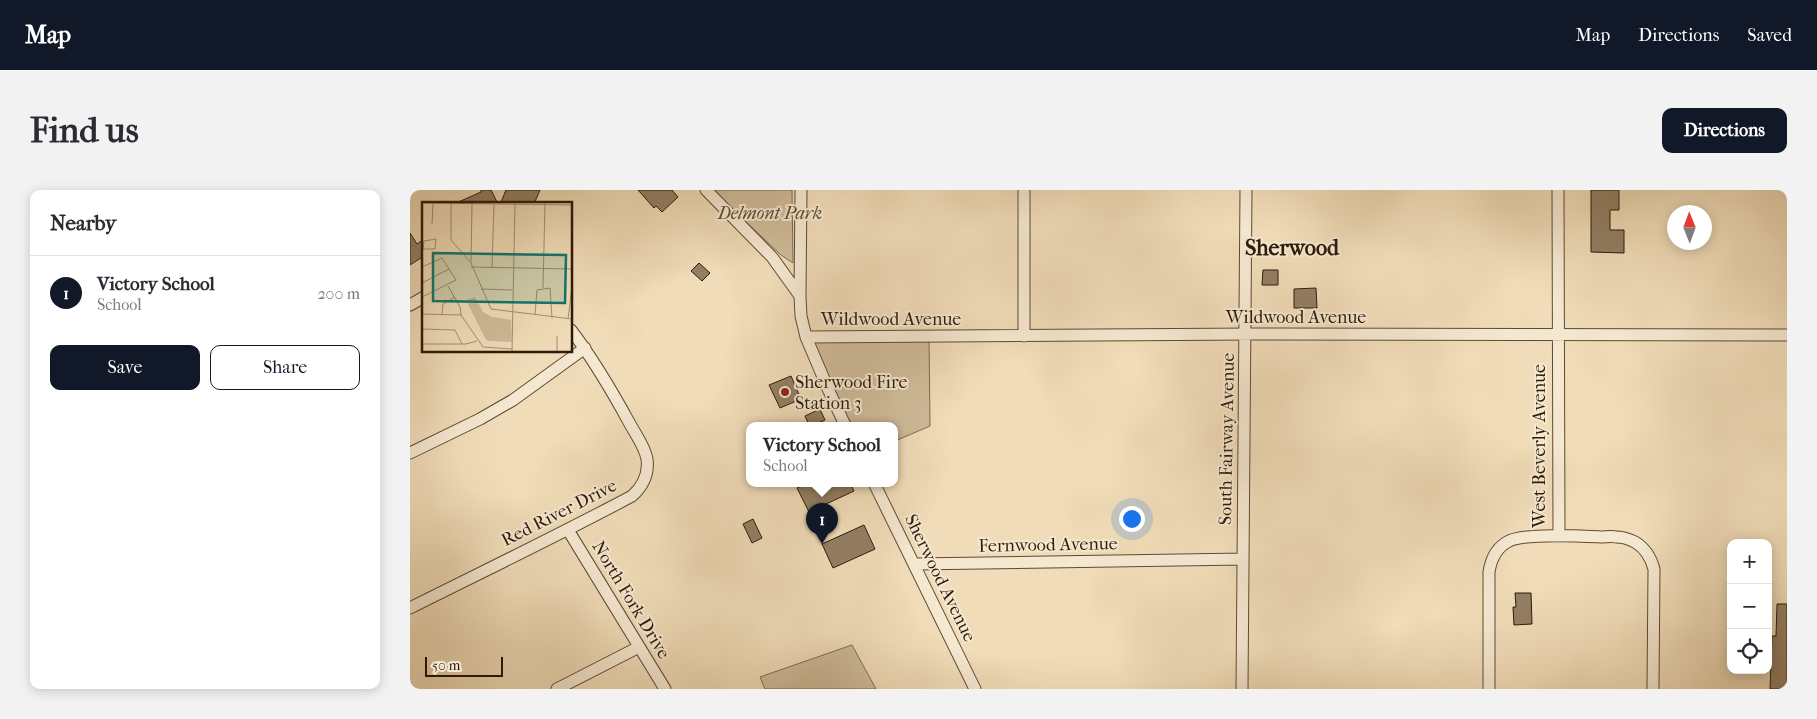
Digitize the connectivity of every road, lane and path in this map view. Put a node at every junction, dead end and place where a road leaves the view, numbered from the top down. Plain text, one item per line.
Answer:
1 (706, 190) edge
2 (801, 190) edge
3 (1024, 190) edge
4 (1246, 190) edge
5 (1558, 190) edge
6 (800, 296) junction
7 (422, 298) edge
8 (410, 305) edge
9 (572, 331) edge
10 (1246, 334) junction
11 (1557, 334) junction
12 (1787, 335) edge
13 (1024, 336) junction
14 (806, 337) junction
15 (585, 348) junction
16 (844, 422) edge
17 (410, 453) edge
18 (876, 487) edge
19 (568, 530) junction
20 (1559, 536) junction
21 (1243, 559) junction
22 (914, 564) junction
23 (410, 608) edge
24 (639, 647) junction
25 (557, 689) edge
26 (664, 689) edge
27 (975, 689) edge
28 (1242, 689) edge
29 (1489, 689) edge
30 (1653, 689) edge

1 - 6 street
2 - 6 street
3 - 13 street
4 - 10 street, South Fairway Avenue
5 - 11 street, West Beverly Avenue
6 - 14 street
7 - 8 street
9 - 15 street, Red River Drive
10 - 11 street, Wildwood Avenue
10 - 13 street, Wildwood Avenue
10 - 21 street, South Fairway Avenue
11 - 12 street, Wildwood Avenue
11 - 20 street, West Beverly Avenue
13 - 14 street, Wildwood Avenue
14 - 16 street
15 - 17 street
15 - 19 street, Red River Drive
18 - 22 street, Sherwood Avenue
19 - 23 street, Red River Drive
19 - 24 street, North Fork Drive
20 - 29 street, West Beverly Avenue
20 - 30 street
21 - 22 street, Fernwood Avenue
21 - 28 street, South Fairway Avenue
22 - 27 street, Sherwood Avenue
24 - 25 street
24 - 26 street, North Fork Drive

